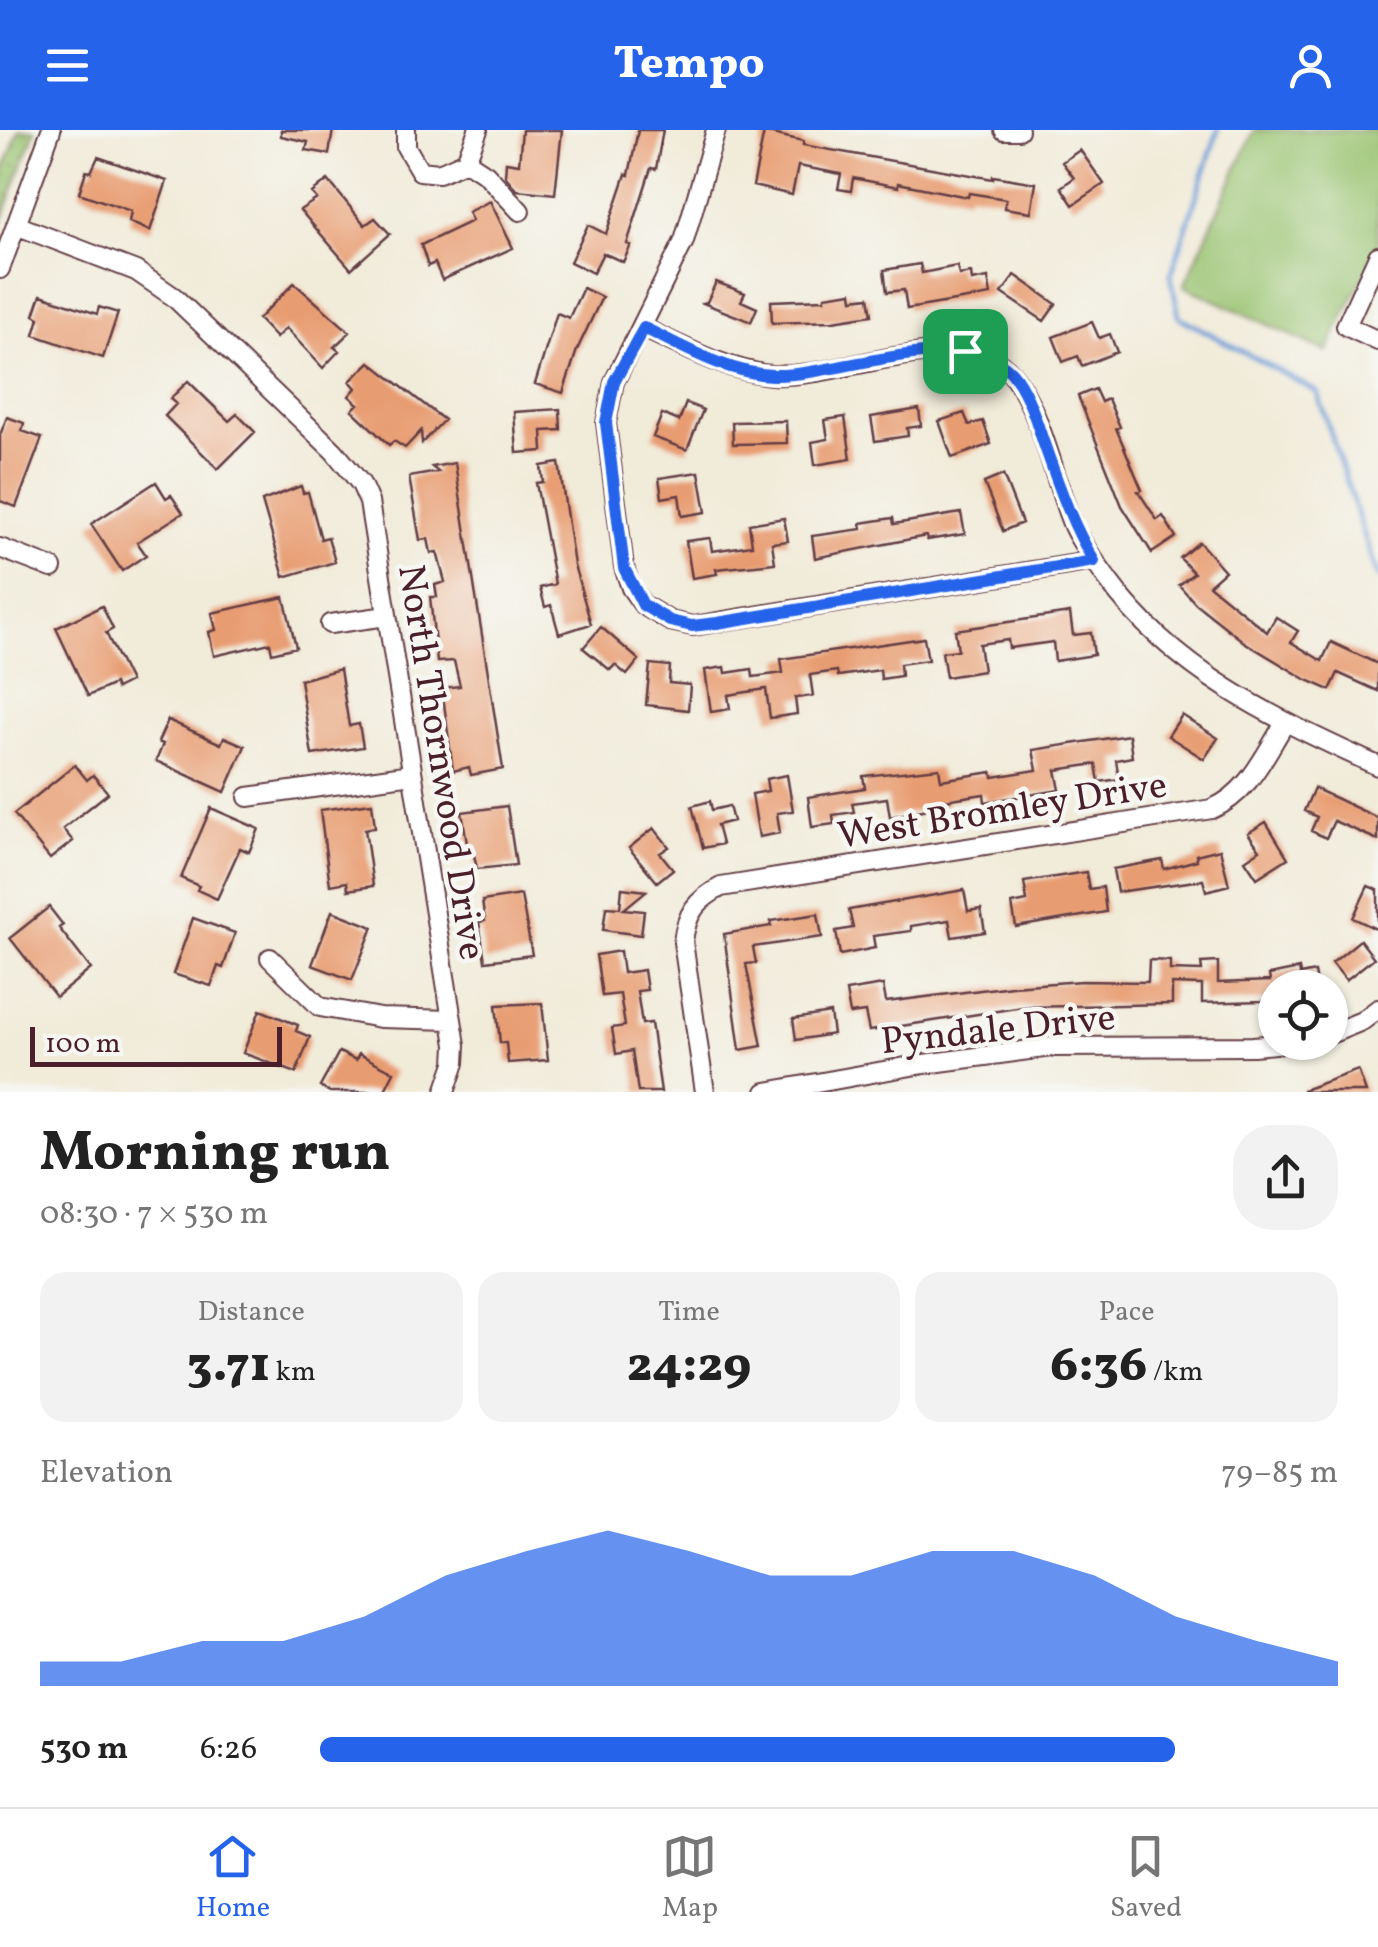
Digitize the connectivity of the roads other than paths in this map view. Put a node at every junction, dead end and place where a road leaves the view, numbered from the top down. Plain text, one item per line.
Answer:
1 (51, 130) edge
2 (406, 130) edge
3 (478, 130) edge
4 (716, 130) edge
5 (1004, 130) edge
6 (1019, 130) edge
7 (466, 161) junction
8 (520, 211) dead end
9 (16, 224) junction
10 (1378, 256) edge
11 (0, 268) edge
12 (644, 328) junction
13 (1378, 340) edge
14 (0, 548) edge
15 (1094, 561) junction
16 (52, 568) dead end
17 (387, 616) junction
18 (330, 624) dead end
19 (1285, 723) junction
20 (1378, 766) edge
21 (412, 774) junction
22 (248, 797) dead end
23 (270, 958) dead end
24 (1378, 1009) edge
25 (452, 1020) junction
26 (1348, 1027) edge
27 (1258, 1046) edge
28 (445, 1092) edge
29 (705, 1092) edge
30 (766, 1092) edge

1 - 9 street
2 - 7 street
3 - 7 street
4 - 12 street
5 - 6 street
7 - 8 street
9 - 11 street
9 - 17 street, North Thornwood Drive
10 - 13 street
12 - 15 street
12 - 15 street
14 - 16 street
15 - 19 street
17 - 18 street
17 - 21 street, North Thornwood Drive
19 - 20 street
19 - 29 street, West Bromley Drive
21 - 22 street
21 - 25 street, North Thornwood Drive
23 - 25 street
24 - 26 street
25 - 28 street, North Thornwood Drive
27 - 30 street, Pyndale Drive

